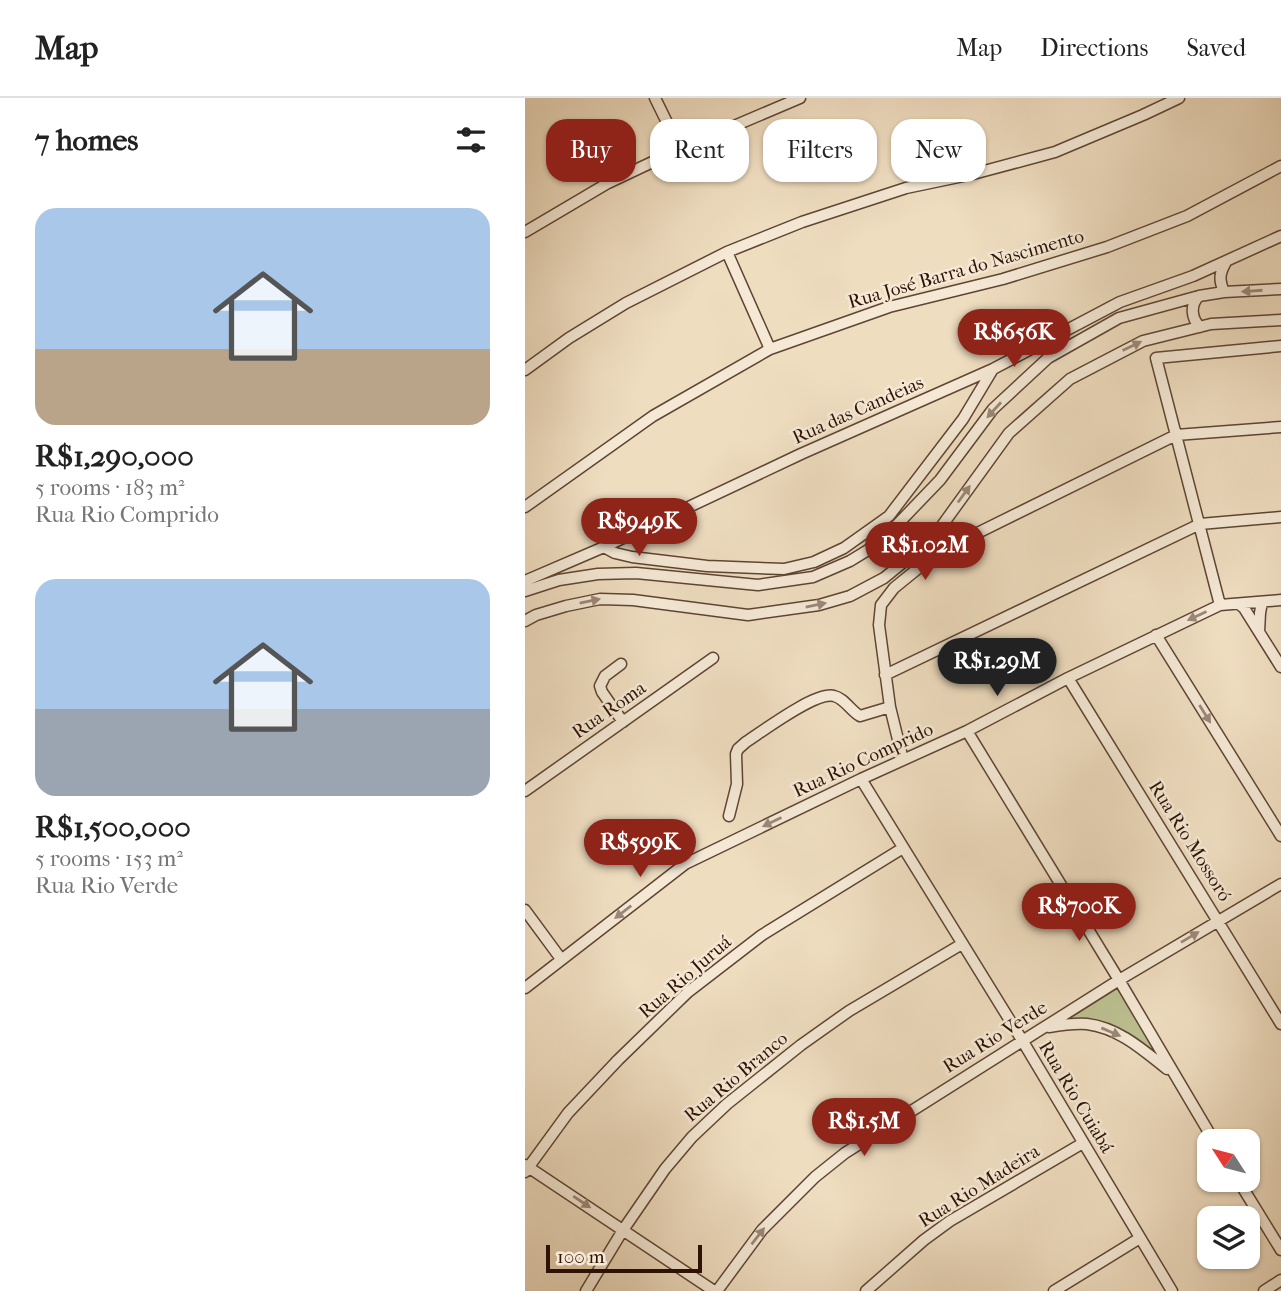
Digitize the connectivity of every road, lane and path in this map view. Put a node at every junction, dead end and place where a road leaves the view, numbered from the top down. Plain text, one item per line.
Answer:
1 (655, 98) edge
2 (800, 98) edge
3 (1179, 98) edge
4 (665, 119) edge
5 (749, 120) edge
6 (650, 163) edge
7 (1281, 166) edge
8 (525, 232) edge
9 (1281, 236) edge
10 (727, 252) junction
11 (1226, 262) junction
12 (1193, 276) junction
13 (1219, 281) junction
14 (1281, 289) edge
15 (1224, 292) junction
16 (1199, 296) junction
17 (1281, 320) edge
18 (1200, 327) junction
19 (1281, 346) edge
20 (770, 349) junction
21 (993, 369) junction
22 (525, 370) edge
23 (1281, 427) edge
24 (1176, 435) junction
25 (525, 508) edge
26 (1281, 517) edge
27 (1200, 524) junction
28 (604, 547) junction
29 (525, 582) edge
30 (525, 591) edge
31 (1281, 600) edge
32 (1262, 602) junction
33 (1220, 604) junction
34 (1239, 604) junction
35 (525, 621) edge
36 (1259, 632) junction
37 (1156, 635) junction
38 (713, 658) dead end
39 (621, 664) dead end
40 (1281, 667) edge
41 (885, 675) junction
42 (1068, 678) junction
43 (890, 707) junction
44 (623, 722) junction
45 (967, 731) junction
46 (903, 760) junction
47 (861, 779) junction
48 (525, 791) edge
49 (729, 816) dead end
50 (1281, 836) edge
51 (903, 848) junction
52 (1281, 884) edge
53 (525, 910) edge
54 (1219, 920) junction
55 (962, 944) junction
56 (561, 959) junction
57 (1119, 980) junction
58 (525, 988) edge
59 (1281, 1024) edge
60 (1045, 1027) junction
61 (1022, 1040) junction
62 (1173, 1073) junction
63 (1207, 1129) edge
64 (1083, 1143) junction
65 (526, 1168) edge
66 (1245, 1192) edge
67 (623, 1230) junction
68 (1140, 1238) junction
69 (1281, 1250) edge
70 (1281, 1280) edge
71 (586, 1291) edge
72 (715, 1291) edge
73 (866, 1291) edge
74 (1054, 1291) edge
75 (1172, 1291) edge
76 (1264, 1291) edge

1 - 4 street
2 - 5 street
3 - 10 street
6 - 8 street
7 - 20 street, Rua José Barra do Nascimento
9 - 11 street, Rua das Candeias
10 - 20 street
10 - 22 street
11 - 12 street, Rua das Candeias
11 - 13 street
12 - 13 street
12 - 21 street, Rua das Candeias
13 - 15 street
14 -> 15 street
15 - 16 street
16 - 18 street
16 -> 30 street
17 - 18 street
35 -> 18 street
19 - 24 street
20 - 25 street, Rua José Barra do Nascimento
21 - 28 street, Rua das Candeias
21 - 28 street
23 - 24 street
24 - 27 street
24 - 41 street
26 - 27 street
27 - 33 street
27 - 41 street
28 - 29 street, Rua das Candeias
31 - 32 street, Rua Rio Comprido
32 - 34 street, Rua Rio Comprido
32 - 36 street
33 - 34 street, Rua Rio Comprido
33 -> 37 street, Rua Rio Comprido
34 - 36 street
36 - 40 street
37 - 42 street, Rua Rio Comprido
37 -> 50 street
38 - 44 street, Rua Roma
39 - 44 street
41 - 43 street
42 - 45 street, Rua Rio Comprido
42 - 54 street, Rua Rio Mossoró
43 - 46 street
43 - 49 street
44 - 48 street, Rua Roma
45 - 46 street, Rua Rio Comprido
45 - 57 street
46 - 47 street, Rua Rio Comprido
47 - 51 street, Rua Rio Cuiabá
47 -> 56 street, Rua Rio Comprido
51 - 55 street, Rua Rio Cuiabá
51 - 65 street, Rua Rio Juruá
52 - 54 street, Rua Rio Verde
53 - 56 street
57 -> 54 street, Rua Rio Verde
54 - 59 street, Rua Rio Mossoró
55 - 61 street, Rua Rio Cuiabá
55 - 67 street, Rua Rio Branco
56 - 58 street, Rua Rio Comprido
57 - 60 street, Rua Rio Verde
57 - 62 street
60 - 61 street, Rua Rio Verde
60 -> 62 street
61 - 64 street, Rua Rio Cuiabá
72 -> 61 street, Rua Rio Verde
62 - 63 street
64 - 68 street, Rua Rio Cuiabá
64 - 73 street, Rua Rio Madeira
65 -> 67 street
66 - 69 street
67 - 71 street, Rua Rio Branco
67 - 72 street
68 - 74 street
68 - 75 street, Rua Rio Cuiabá
70 - 76 street

